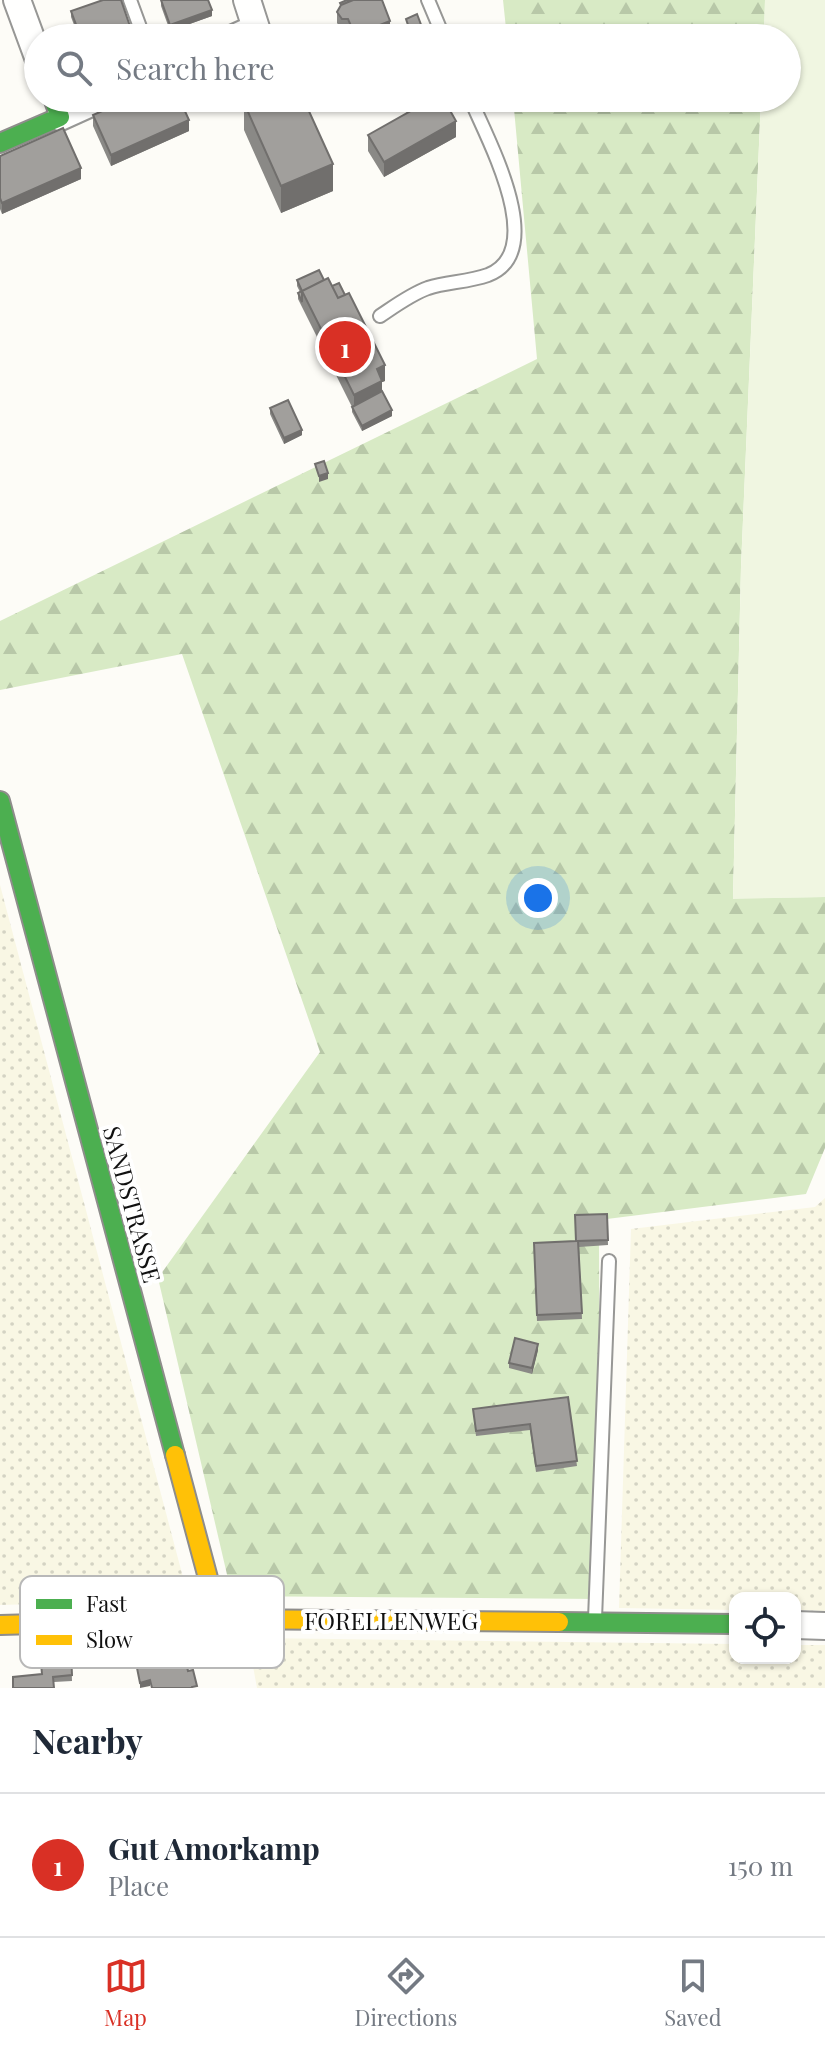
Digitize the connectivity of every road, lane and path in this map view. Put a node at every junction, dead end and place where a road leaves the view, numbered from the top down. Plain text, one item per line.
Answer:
1 (17, 0) edge
2 (130, 0) edge
3 (247, 0) edge
4 (428, 0) edge
5 (26, 24) edge
6 (139, 24) edge
7 (251, 24) edge
8 (438, 24) edge
9 (50, 112) edge
10 (476, 112) edge
11 (0, 143) edge
12 (380, 316) dead end
13 (0, 801) edge
14 (609, 1261) dead end
15 (207, 1576) edge
16 (284, 1620) edge
17 (595, 1622) junction
18 (20, 1624) edge
19 (729, 1624) edge
20 (0, 1625) edge
21 (801, 1625) edge
22 (825, 1626) edge

1 - 5 street
2 - 6 lane
3 - 7 street
4 - 8 lane
9 - 11 street
10 - 12 lane
13 - 15 street, SANDSTRASSE
14 - 17 lane
16 - 17 street, FORELLENWEG
17 - 19 street, FORELLENWEG
18 - 20 street, FORELLENWEG
21 - 22 street

